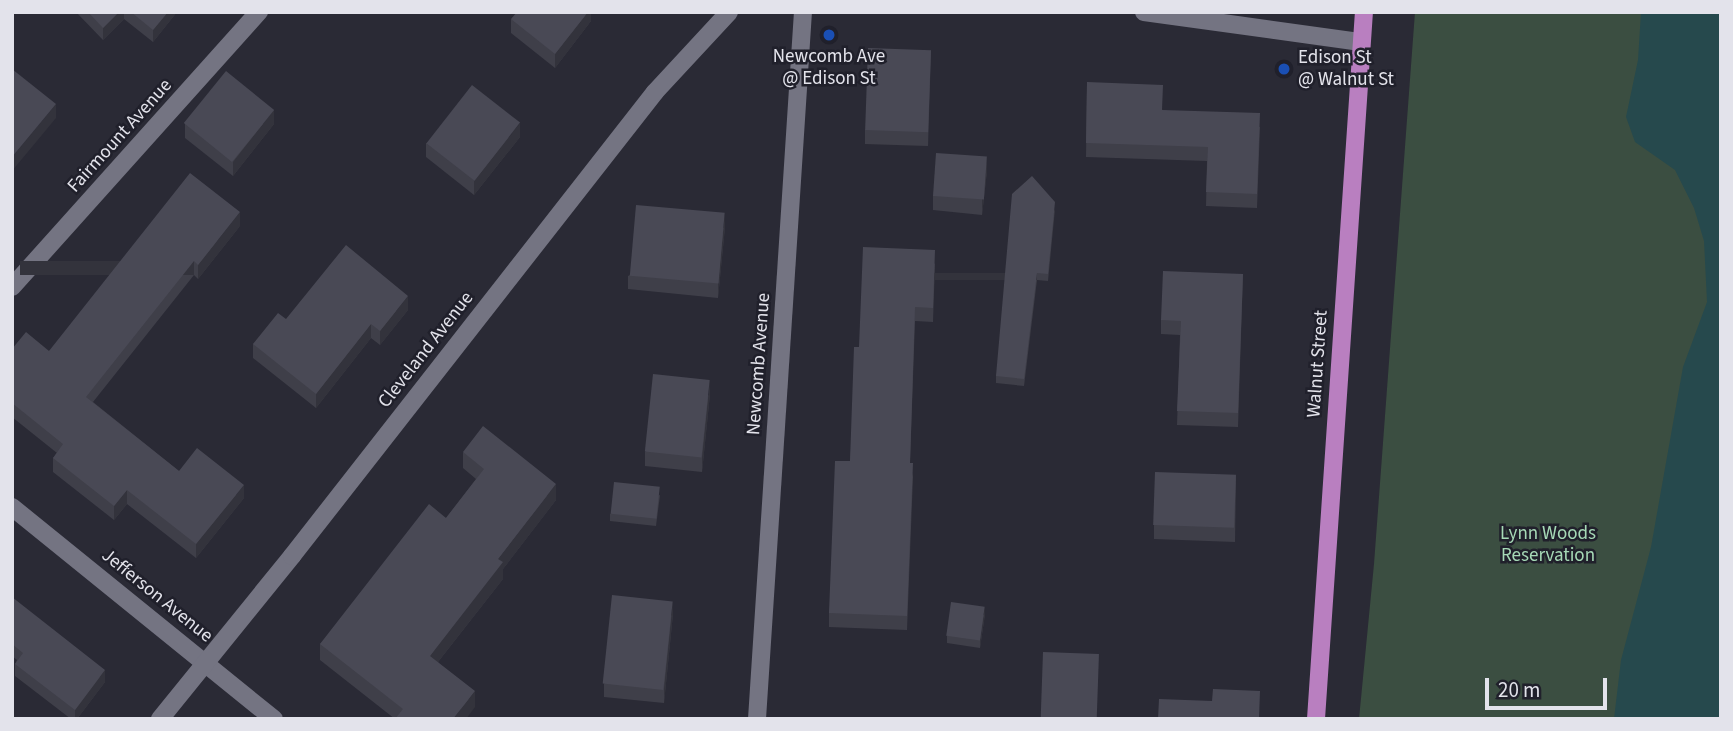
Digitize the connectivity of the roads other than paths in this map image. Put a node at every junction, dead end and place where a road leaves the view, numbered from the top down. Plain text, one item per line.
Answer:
1 (259, 12) edge
2 (729, 12) edge
3 (803, 12) edge
4 (1144, 12) edge
5 (1364, 12) edge
6 (1362, 42) junction
7 (12, 287) edge
8 (12, 507) edge
9 (205, 661) junction
10 (160, 719) edge
11 (274, 719) edge
12 (757, 719) edge
13 (1316, 719) edge

1 - 7 street, Fairmount Avenue
2 - 9 street, Cleveland Avenue
3 - 12 street, Newcomb Avenue
4 - 6 street
5 - 6 main road, Walnut Street
6 - 13 main road, Walnut Street
8 - 9 street, Jefferson Avenue
9 - 10 street, Cleveland Avenue
9 - 11 street, Jefferson Avenue

